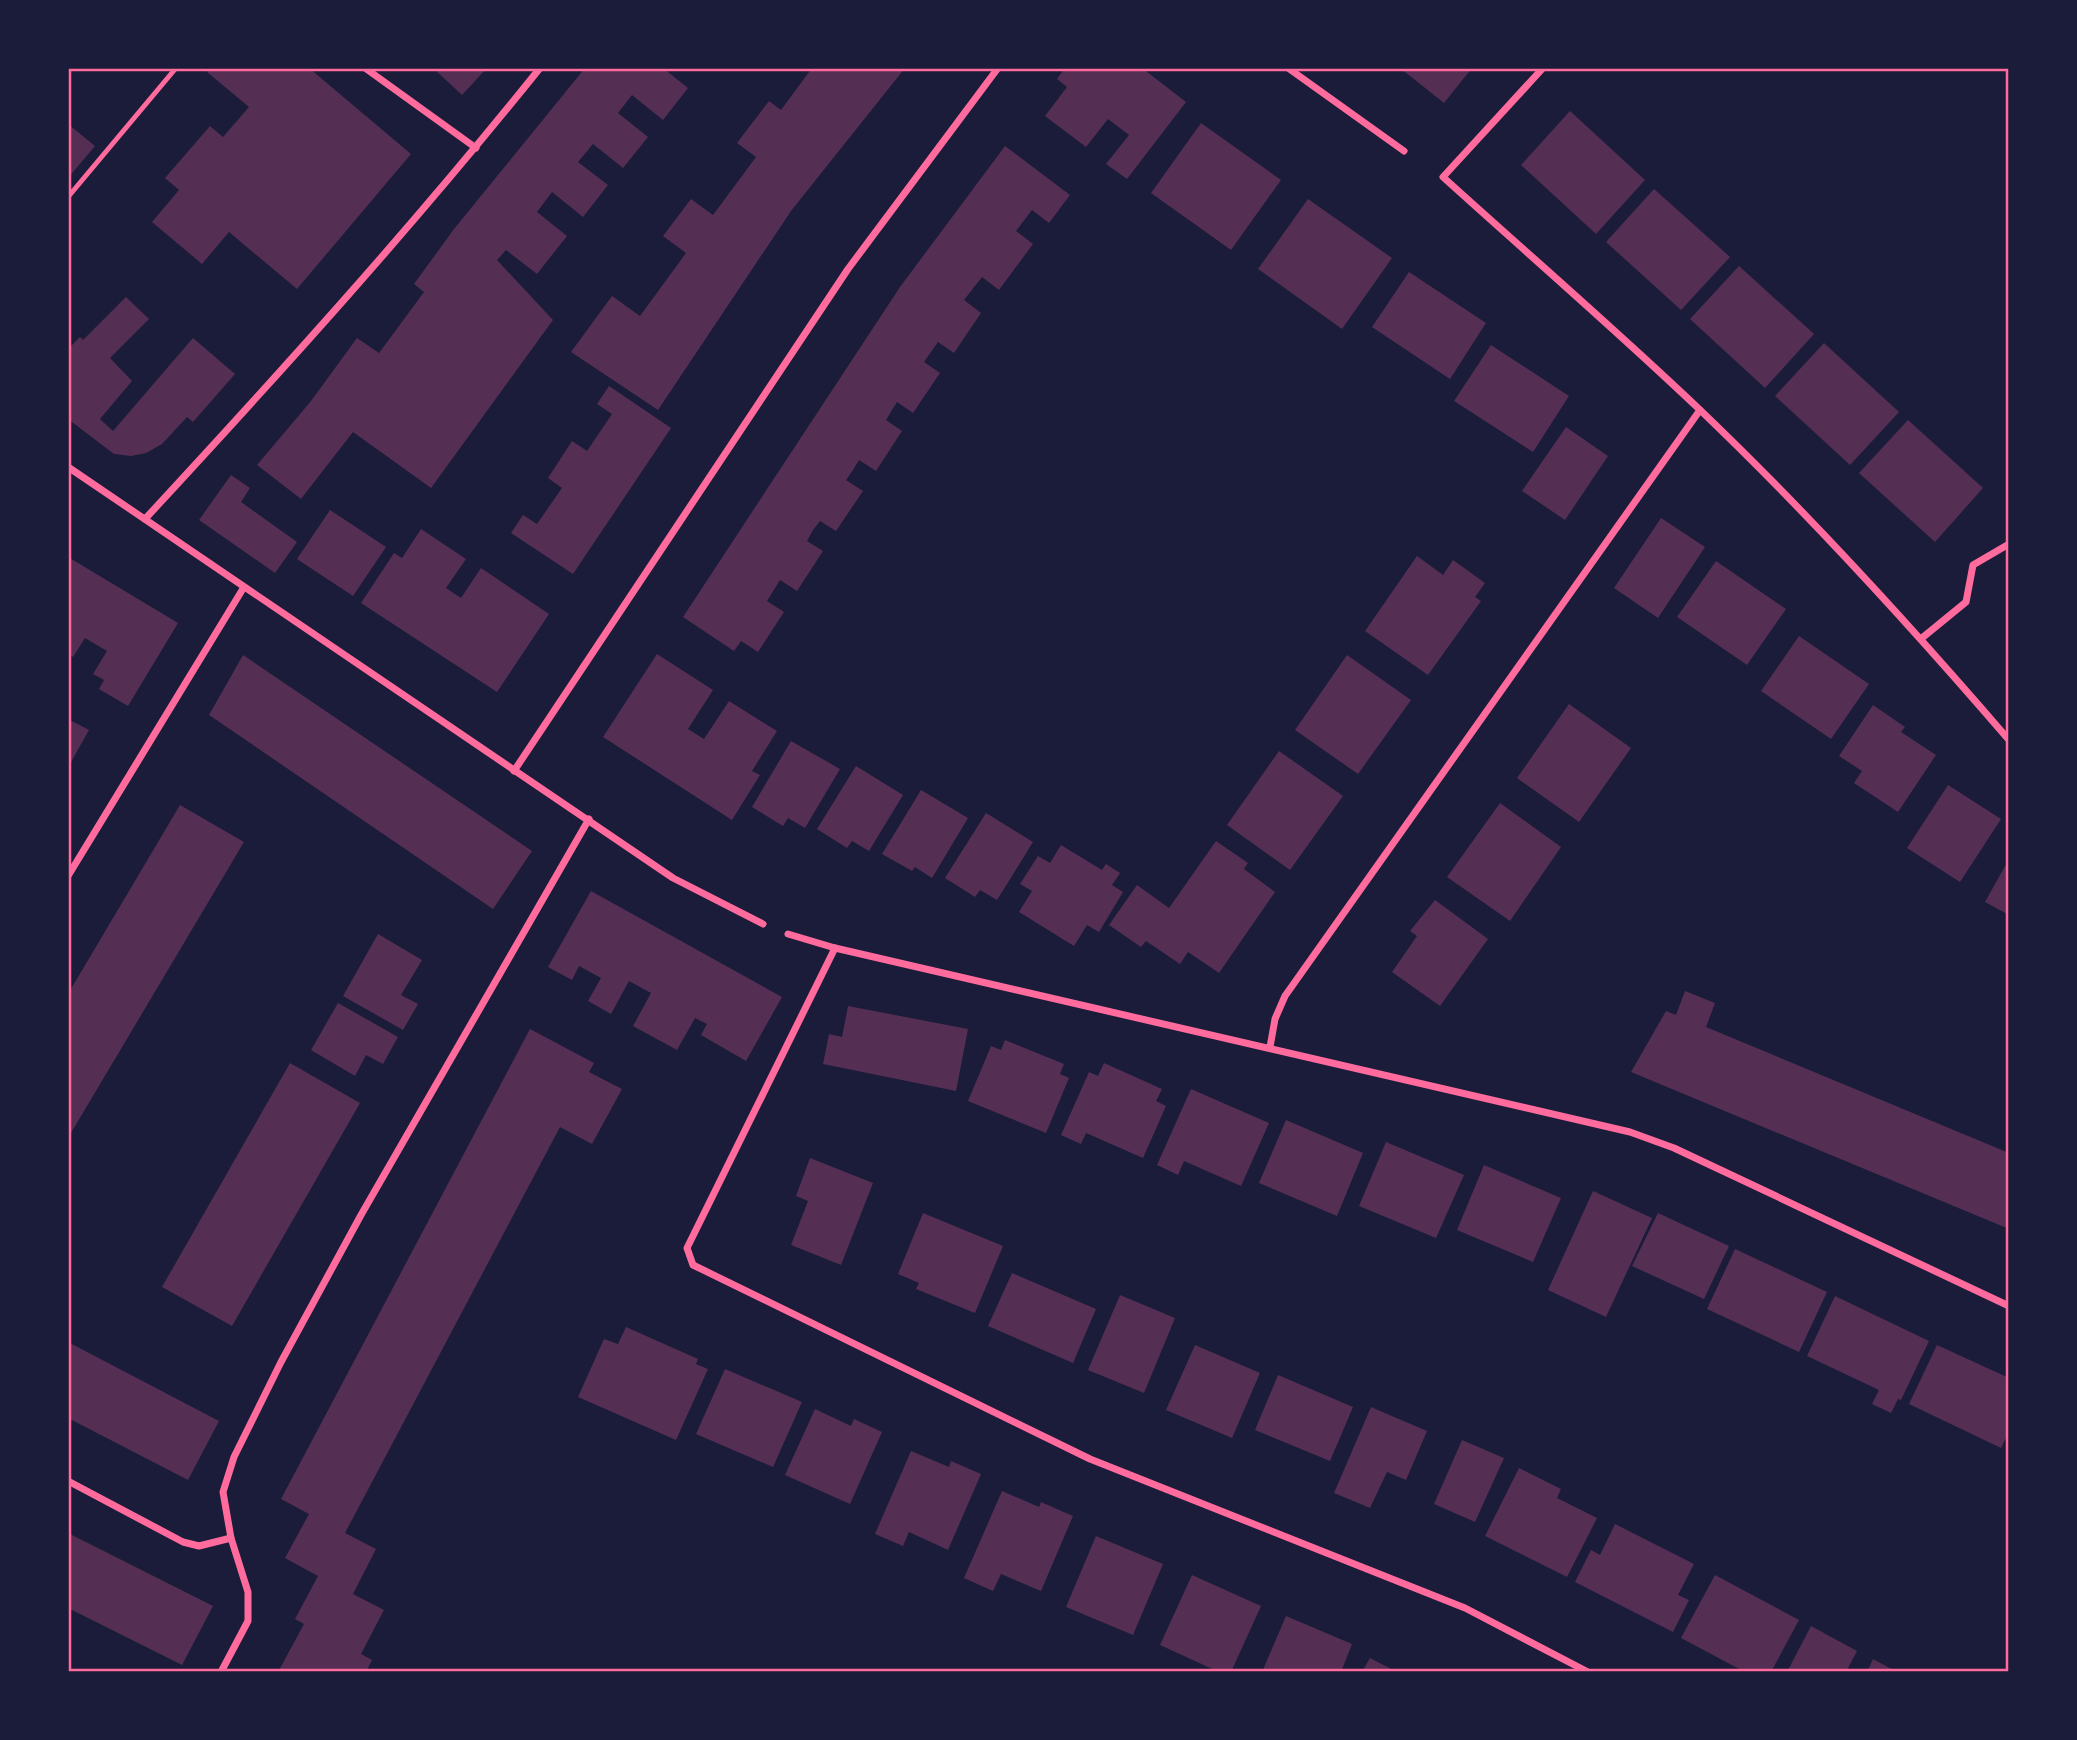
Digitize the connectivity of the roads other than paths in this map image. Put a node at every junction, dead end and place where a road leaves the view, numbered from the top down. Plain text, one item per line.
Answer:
1 (176, 68) edge
2 (365, 68) edge
3 (540, 68) edge
4 (998, 68) edge
5 (1288, 68) edge
6 (1543, 68) edge
7 (476, 148) junction
8 (1404, 151) dead end
9 (68, 197) edge
10 (1700, 410) junction
11 (68, 467) edge
12 (145, 519) junction
13 (2009, 544) edge
14 (244, 587) junction
15 (1922, 638) junction
16 (2009, 740) edge
17 (514, 771) junction
18 (589, 819) junction
19 (68, 876) edge
20 (764, 925) dead end
21 (788, 934) dead end
22 (835, 948) junction
23 (1270, 1047) junction
24 (2009, 1306) edge
25 (68, 1481) edge
26 (231, 1538) junction
27 (221, 1672) edge
28 (1588, 1672) edge

1 - 9 lane
2 - 7 street
3 - 7 street
4 - 17 street
5 - 8 street
6 - 10 street
7 - 12 street
10 - 15 street
10 - 23 street
11 - 12 street
12 - 14 street
13 - 15 street
14 - 17 street
14 - 19 street
15 - 16 street
17 - 18 street
18 - 20 street
18 - 26 street
21 - 22 street
22 - 23 street
22 - 28 street
23 - 24 street
25 - 26 street
26 - 27 street

